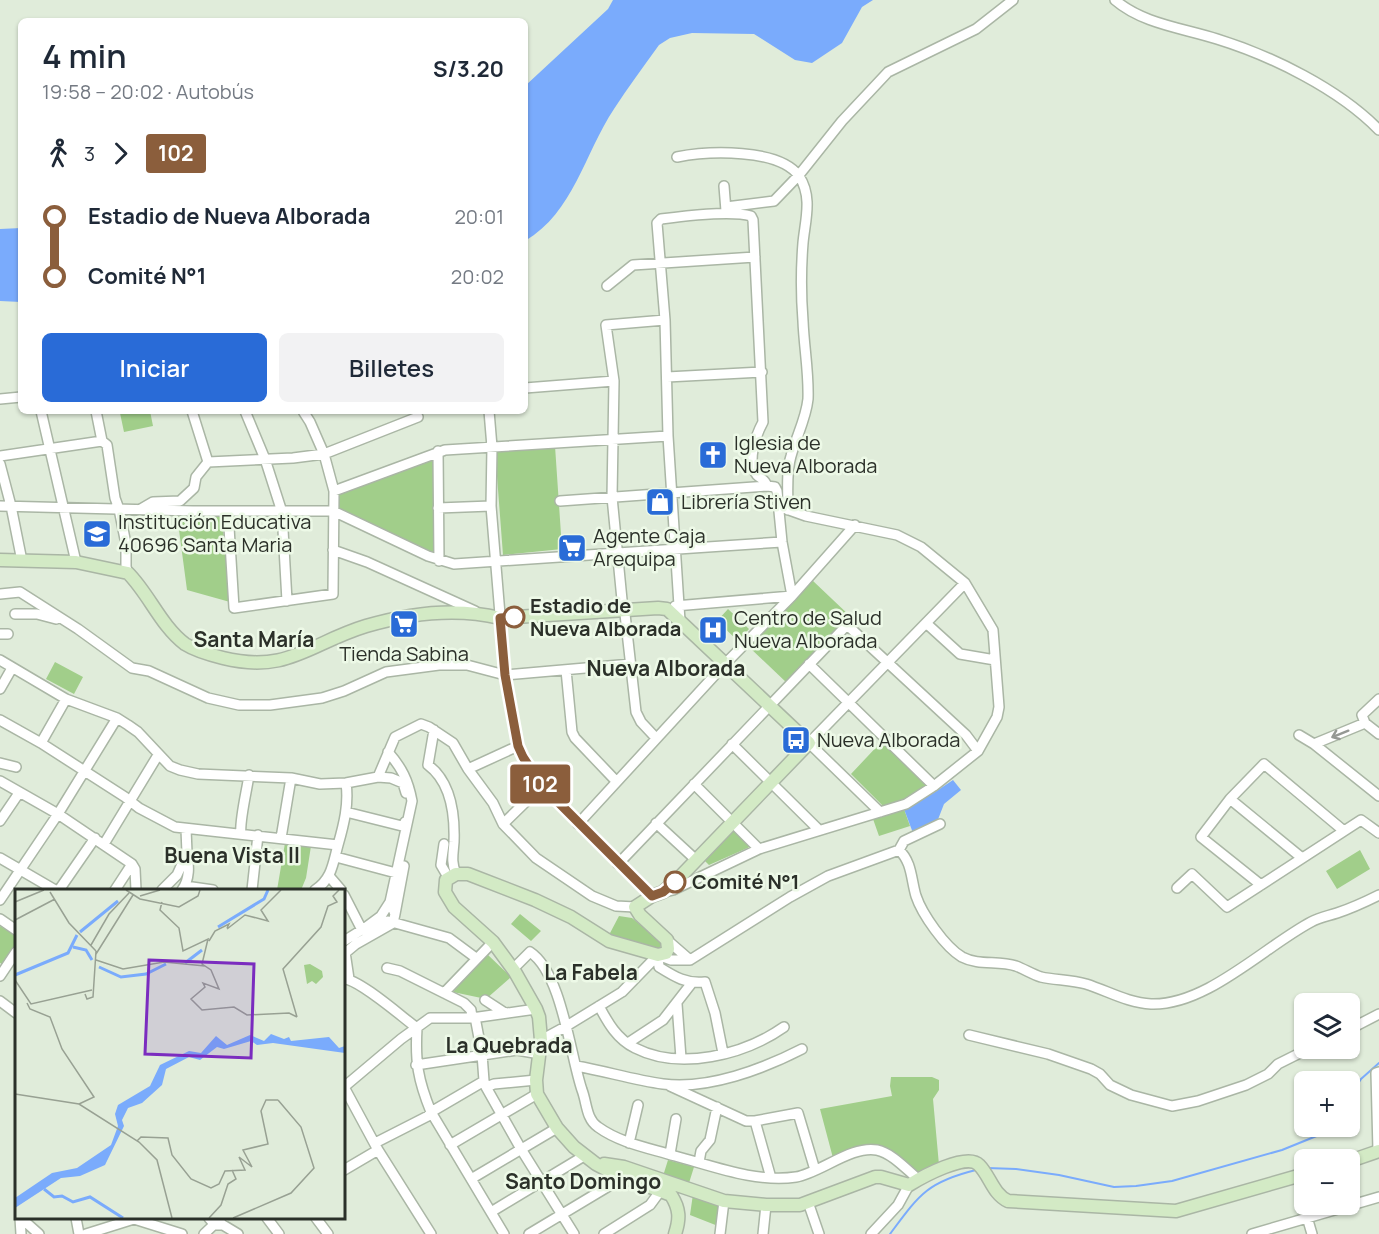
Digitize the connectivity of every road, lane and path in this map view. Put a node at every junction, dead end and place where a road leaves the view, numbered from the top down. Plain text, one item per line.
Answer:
1 (1013, 0) edge
2 (1115, 0) edge
3 (1379, 130) edge
4 (677, 157) dead end
5 (799, 176) junction
6 (724, 186) dead end
7 (726, 210) junction
8 (754, 257) junction
9 (660, 264) junction
10 (607, 286) dead end
11 (665, 321) junction
12 (762, 372) junction
13 (667, 377) junction
14 (614, 381) junction
15 (528, 387) edge
16 (18, 397) edge
17 (0, 399) edge
18 (42, 414) edge
19 (97, 414) edge
20 (193, 414) edge
21 (246, 414) edge
22 (305, 414) edge
23 (489, 414) edge
24 (418, 417) dead end
25 (668, 436) junction
26 (612, 438) junction
27 (102, 441) junction
28 (492, 447) junction
29 (51, 450) junction
30 (438, 451) junction
31 (324, 454) junction
32 (0, 456) edge
33 (265, 459) junction
34 (208, 462) junction
35 (0, 464) edge
36 (767, 486) junction
37 (334, 491) junction
38 (671, 492) junction
39 (612, 497) junction
40 (560, 501) dead end
41 (0, 506) edge
42 (11, 506) junction
43 (491, 506) junction
44 (778, 506) junction
45 (65, 508) junction
46 (438, 508) junction
47 (119, 509) junction
48 (141, 509) junction
49 (788, 510) junction
50 (228, 511) junction
51 (333, 511) junction
52 (282, 512) junction
53 (855, 525) junction
54 (782, 542) junction
55 (674, 549) junction
56 (333, 550) junction
57 (617, 553) junction
58 (0, 560) edge
59 (22, 561) junction
60 (439, 561) junction
61 (76, 562) junction
62 (495, 562) junction
63 (128, 573) junction
64 (965, 583) junction
65 (0, 594) edge
66 (792, 596) junction
67 (287, 601) junction
68 (679, 604) junction
69 (667, 609) junction
70 (622, 610) junction
71 (477, 612) junction
72 (15, 614) dead end
73 (500, 618) junction
74 (65, 621) junction
75 (680, 621) junction
76 (927, 623) junction
77 (0, 660) edge
78 (994, 660) junction
79 (888, 663) junction
80 (631, 664) junction
81 (725, 664) junction
82 (809, 664) junction
83 (12, 668) junction
84 (566, 670) junction
85 (505, 675) junction
86 (0, 689) edge
87 (66, 699) junction
88 (1379, 699) edge
89 (848, 702) junction
90 (769, 705) junction
91 (117, 718) junction
92 (0, 720) edge
93 (1365, 723) junction
94 (434, 730) junction
95 (1379, 734) edge
96 (1299, 735) dead end
97 (656, 738) junction
98 (41, 743) junction
99 (809, 743) junction
100 (732, 744) junction
101 (1314, 744) junction
102 (518, 746) junction
103 (978, 751) junction
104 (388, 752) junction
105 (158, 755) junction
106 (0, 764) edge
107 (16, 767) dead end
108 (468, 769) junction
109 (85, 771) junction
110 (249, 775) junction
111 (378, 777) junction
112 (291, 778) junction
113 (0, 781) edge
114 (616, 781) junction
115 (770, 782) junction
116 (346, 783) junction
117 (694, 784) junction
118 (542, 786) junction
119 (934, 786) junction
120 (20, 793) junction
121 (1379, 796) edge
122 (1230, 800) junction
123 (131, 801) junction
124 (412, 806) junction
125 (346, 812) junction
126 (880, 812) junction
127 (58, 814) junction
128 (0, 821) edge
129 (733, 821) junction
130 (656, 823) junction
131 (503, 824) junction
132 (578, 824) junction
133 (940, 824) dead end
134 (406, 826) junction
135 (186, 829) junction
136 (819, 830) junction
137 (1344, 831) junction
138 (1379, 832) edge
139 (241, 834) junction
140 (258, 835) junction
141 (95, 838) junction
142 (281, 838) junction
143 (104, 844) junction
144 (444, 844) dead end
145 (338, 845) junction
146 (759, 849) junction
147 (899, 850) junction
148 (187, 853) junction
149 (336, 857) junction
150 (0, 858) edge
151 (1302, 858) junction
152 (695, 860) junction
153 (132, 864) junction
154 (618, 864) junction
155 (20, 871) junction
156 (396, 873) junction
157 (452, 875) junction
158 (329, 876) junction
159 (1261, 885) junction
160 (184, 888) edge
161 (1177, 888) dead end
162 (53, 889) edge
163 (58, 889) edge
164 (116, 889) edge
165 (136, 889) edge
166 (164, 889) edge
167 (252, 889) edge
168 (317, 889) edge
169 (339, 889) edge
170 (657, 894) junction
171 (1379, 895) edge
172 (345, 897) edge
173 (0, 900) edge
174 (390, 902) junction
175 (635, 907) junction
176 (0, 919) edge
177 (394, 919) junction
178 (15, 929) edge
179 (362, 930) junction
180 (345, 940) edge
181 (667, 940) junction
182 (493, 942) junction
183 (345, 952) edge
184 (15, 954) edge
185 (657, 955) junction
186 (476, 958) junction
187 (690, 960) junction
188 (387, 968) dead end
189 (513, 969) junction
190 (0, 976) edge
191 (346, 979) edge
192 (691, 984) junction
193 (444, 993) junction
194 (485, 1000) dead end
195 (0, 1001) edge
196 (677, 1004) junction
197 (599, 1006) junction
198 (536, 1009) junction
199 (15, 1012) edge
200 (505, 1013) junction
201 (1379, 1014) edge
202 (474, 1018) junction
203 (1360, 1024) edge
204 (566, 1027) junction
205 (784, 1027) dead end
206 (417, 1028) junction
207 (969, 1035) dead end
208 (541, 1040) junction
209 (628, 1043) junction
210 (802, 1049) dead end
211 (723, 1053) junction
212 (482, 1054) junction
213 (540, 1054) junction
214 (1294, 1056) edge
215 (681, 1058) junction
216 (416, 1065) junction
217 (576, 1066) junction
218 (1379, 1072) edge
219 (536, 1080) junction
220 (485, 1084) junction
221 (665, 1084) junction
222 (345, 1086) edge
223 (345, 1089) edge
224 (537, 1094) junction
225 (638, 1105) dead end
226 (717, 1107) junction
227 (431, 1112) junction
228 (502, 1116) junction
229 (676, 1119) dead end
230 (755, 1121) junction
231 (557, 1128) junction
232 (629, 1143) junction
233 (450, 1145) junction
234 (377, 1147) junction
235 (521, 1149) junction
236 (1378, 1151) edge
237 (670, 1154) junction
238 (584, 1156) junction
239 (1360, 1157) edge
240 (699, 1162) junction
241 (596, 1164) junction
242 (345, 1169) edge
243 (814, 1170) junction
244 (624, 1177) junction
245 (1294, 1177) edge
246 (771, 1178) junction
247 (471, 1179) junction
248 (542, 1181) junction
249 (914, 1182) junction
250 (661, 1190) junction
251 (1379, 1197) edge
252 (724, 1201) junction
253 (808, 1202) junction
254 (766, 1205) junction
255 (491, 1212) junction
256 (562, 1215) junction
257 (1307, 1217) junction
258 (22, 1219) edge
259 (76, 1219) edge
260 (132, 1219) edge
261 (138, 1219) edge
262 (268, 1219) edge
263 (317, 1219) edge
264 (215, 1220) edge
265 (39, 1234) edge
266 (79, 1234) edge
267 (86, 1234) edge
268 (182, 1234) edge
269 (204, 1234) edge
270 (238, 1234) edge
271 (279, 1234) edge
272 (328, 1234) edge
273 (431, 1234) edge
274 (504, 1234) edge
275 (530, 1234) edge
276 (574, 1234) edge
277 (604, 1234) edge
278 (675, 1234) edge
279 (720, 1234) edge
280 (763, 1234) edge
281 (819, 1234) edge
282 (871, 1234) edge
283 (1252, 1234) edge
284 (1312, 1234) edge

1 - 5 street
2 - 3 street
4 - 5 street
5 - 7 street
5 - 49 street
6 - 7 street
7 - 8 street
7 - 9 street
8 - 9 street
8 - 12 street
9 - 10 street
9 - 11 street
11 - 13 street
11 - 14 street
12 - 13 street
12 - 36 street
13 - 25 street
14 - 15 street
14 - 26 street
16 - 17 street
18 - 29 street
19 - 27 street
20 - 34 street
21 - 33 street
22 - 31 street
23 - 28 street
24 - 31 street
25 - 26 street
25 - 38 street
26 - 28 street
26 - 39 street
27 - 29 street
27 - 47 street
28 - 30 street
28 - 43 street
29 - 32 street
29 - 45 street
30 - 37 street
30 - 46 street
31 - 33 street
31 - 37 street
33 - 34 street
33 - 52 street
34 - 48 street
35 - 42 street
36 - 38 street
36 - 44 street
37 - 51 street
38 - 39 street
38 - 55 street
39 - 40 street
39 - 57 street
41 - 42 street
42 - 45 street
42 - 59 street
43 - 46 street
43 - 62 street
44 - 49 street
44 - 54 street
45 - 47 street
45 - 61 street
46 - 60 street
47 - 48 street
47 - 63 street
48 - 50 street
49 - 53 street
50 - 52 street
50 - 67 street
51 - 52 street
51 - 56 street
51 - 60 street
52 - 67 street
53 - 64 street
53 - 66 street
54 - 55 street
54 - 66 street
55 - 57 street
55 - 68 street
56 - 67 street
56 - 71 street
57 - 62 street
57 - 70 street
58 - 59 main road
59 - 61 main road
60 - 62 street
61 - 63 main road
62 - 73 street
63 - 71 main road
64 - 76 street
64 - 78 street
65 - 74 street
66 - 68 street
66 - 81 street
68 - 69 street
68 - 75 street
69 - 70 main road
69 - 75 main road
70 - 73 main road
70 - 80 street
71 - 73 main road
72 - 74 street
73 - 85 street
74 - 85 street
75 - 81 main road
76 - 78 street
76 - 79 street
77 - 83 street
78 - 103 street
79 - 82 street
79 - 89 street
79 - 103 street
80 - 84 street
80 - 97 street
81 - 90 main road
81 - 97 street
82 - 89 street
82 - 90 street
83 - 86 street
83 - 87 street
84 - 85 street
84 - 114 street
85 - 102 street
87 - 91 street
87 - 98 street
88 - 93 street
89 - 99 street
89 - 119 street
90 - 99 main road
90 - 100 street
91 - 105 street
91 - 109 street
92 - 98 street
93 - 95 street
93 -> 101 street
94 - 104 street
94 - 108 street
94 - 157 street
96 - 101 street
97 - 114 street
98 - 109 street
99 - 115 main road
99 - 126 street
100 - 115 street
100 - 117 street
101 - 121 street
102 - 108 street
102 - 118 street
103 - 119 street
104 - 111 street
104 - 124 street
105 - 110 street
105 - 123 street
106 - 107 street
108 - 131 street
109 - 123 street
109 - 127 street
110 - 112 street
110 - 139 street
111 - 116 street
111 - 134 street
112 - 116 street
112 - 142 street
113 - 120 street
114 - 132 street
115 - 129 main road
115 - 136 street
116 - 125 street
117 - 129 street
117 - 130 street
118 - 131 street
118 - 132 street
119 - 126 street
120 - 127 street
120 - 128 street
122 - 137 street
122 - 151 street
122 - 159 street
123 - 135 street
123 - 143 street
124 - 134 street
124 - 177 street
125 - 134 street
125 - 145 street
126 - 136 street
127 - 141 street
127 - 155 street
129 - 146 street
129 - 152 main road
130 - 152 street
130 - 154 street
131 - 175 street
132 - 154 street
133 - 147 street
134 - 156 street
135 - 139 street
135 - 148 street
136 - 146 street
137 - 138 street
137 - 151 street
139 - 140 street
140 - 142 street
140 - 167 street
141 - 143 street
141 - 163 street
142 - 145 street
143 - 153 street
144 - 157 street
145 - 149 street
146 - 170 street
147 - 171 street
147 - 187 street
148 - 160 street
148 - 166 street
149 - 156 street
149 - 158 street
150 - 155 street
151 - 159 street
152 - 170 main road
153 - 164 street
153 - 165 street
154 - 170 street
155 - 162 street
155 - 173 street
156 - 174 street
157 - 182 main road
157 - 185 main road
158 - 168 street
158 - 169 street
159 - 161 street
170 - 175 main road
172 - 179 street
174 - 177 street
174 - 179 street
175 - 181 main road
176 - 178 street
177 - 179 street
177 - 183 street
177 - 186 street
179 - 180 street
181 - 185 main road
181 - 187 street
182 - 186 street
182 - 189 main road
184 - 190 street
185 - 187 street
185 - 192 street
185 - 197 street
186 - 193 street
188 - 193 street
189 - 198 main road
189 - 204 street
191 - 206 street
192 - 196 street
192 - 211 street
193 - 202 street
194 - 200 street
195 - 199 street
196 - 209 street
196 - 215 street
197 - 204 street
197 - 209 street
198 - 200 street
198 - 208 main road
200 - 202 street
201 - 203 street
202 - 206 street
202 - 212 street
204 - 208 street
204 - 217 street
205 - 211 street
206 - 216 street
206 - 222 street
207 - 214 street
208 - 213 main road
209 - 215 street
210 - 221 street
211 - 215 street
212 - 213 street
212 - 216 street
212 - 220 street
213 - 219 main road
216 - 227 street
217 - 221 street
217 - 232 street
218 - 236 street
219 - 220 street
219 - 224 main road
220 - 227 street
220 - 228 street
221 - 226 street
223 - 234 street
224 - 228 street
224 - 231 main road
225 - 232 street
226 - 230 street
226 - 240 street
227 - 233 street
227 - 234 street
228 - 233 street
228 - 235 street
229 - 237 street
230 - 243 street
230 - 246 street
231 - 235 street
231 - 238 main road
232 - 237 street
233 - 247 street
234 - 242 street
234 - 273 street
235 - 247 street
235 - 248 street
236 - 239 main road
237 - 240 street
238 - 241 main road
238 - 248 street
240 - 246 street
241 - 244 main road
241 - 252 main road
243 - 246 street
243 - 249 street
244 - 250 main road
244 - 256 street
245 - 249 main road
247 - 255 street
248 - 255 street
248 - 256 street
249 - 253 main road
249 - 282 street
250 - 277 street
250 - 278 main road
251 - 257 street
252 - 254 main road
252 - 279 street
253 - 254 main road
253 - 281 street
254 - 280 street
255 - 274 street
256 - 275 street
256 - 276 street
257 - 283 street
257 - 284 street
258 - 265 street
259 - 266 street
260 - 267 street
261 - 268 street
262 - 271 street
263 - 272 street
264 - 269 street
264 - 270 street

